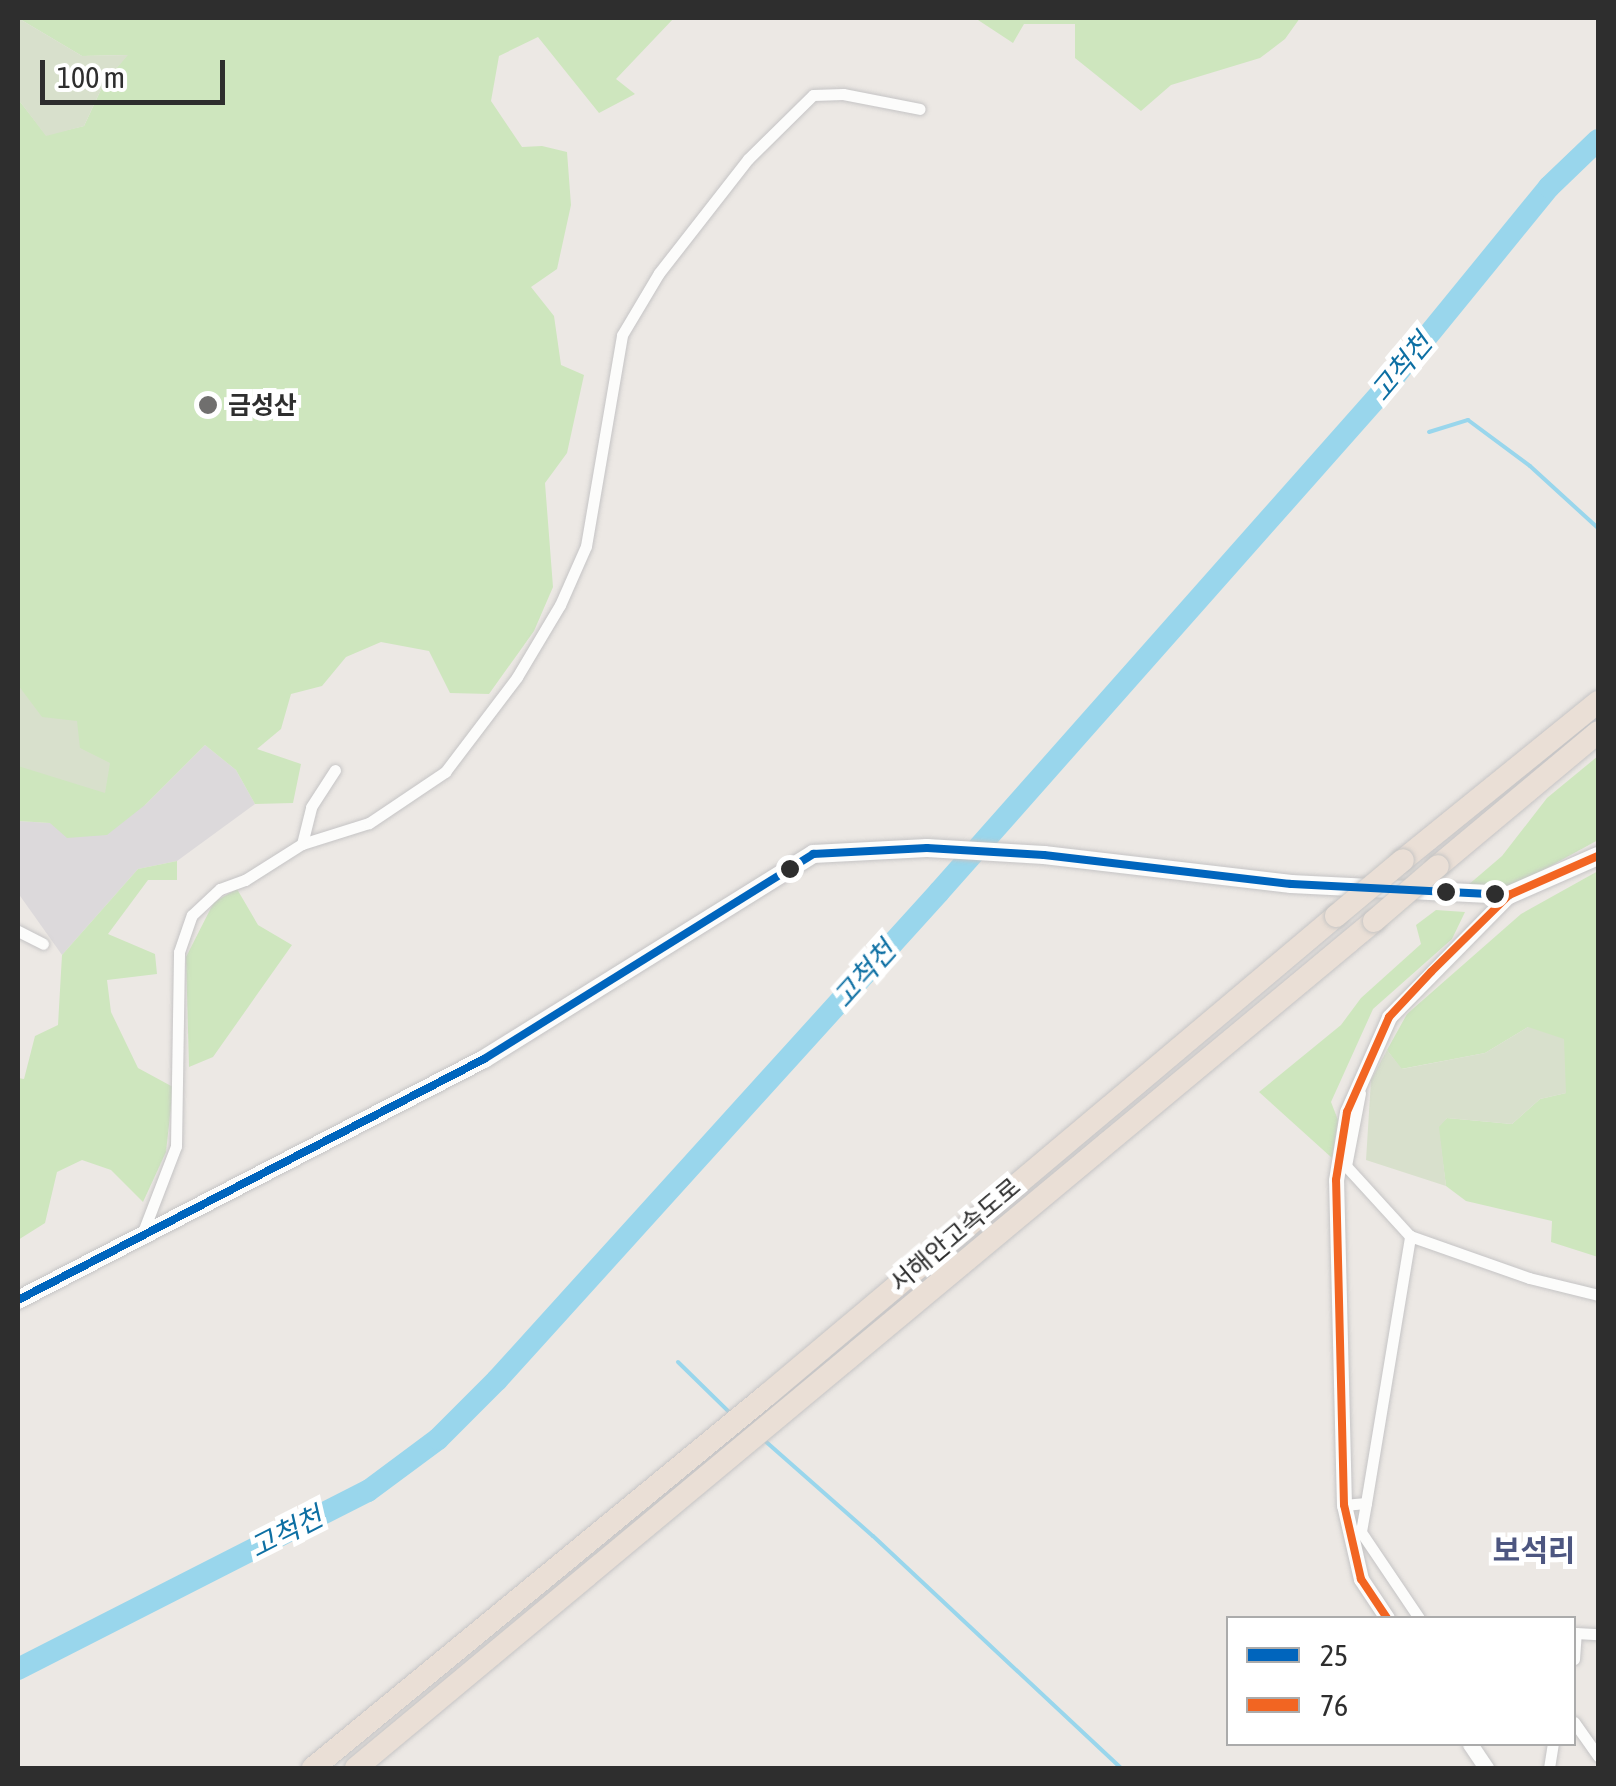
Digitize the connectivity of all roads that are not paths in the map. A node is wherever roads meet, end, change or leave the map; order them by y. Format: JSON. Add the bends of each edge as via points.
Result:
{"nodes":[{"id":1,"x":920,"y":109,"type":"dead end"},
{"id":2,"x":1598,"y":702,"type":"edge"},
{"id":3,"x":1598,"y":732,"type":"edge"},
{"id":4,"x":335,"y":770,"type":"dead end"},
{"id":5,"x":302,"y":844,"type":"junction"},
{"id":6,"x":1598,"y":856,"type":"edge"},
{"id":7,"x":1509,"y":895,"type":"junction"},
{"id":8,"x":18,"y":932,"type":"edge"},
{"id":9,"x":43,"y":944,"type":"dead end"},
{"id":10,"x":1366,"y":1060,"type":"junction"},
{"id":11,"x":144,"y":1232,"type":"junction"},
{"id":12,"x":1410,"y":1236,"type":"junction"},
{"id":13,"x":1598,"y":1295,"type":"edge"},
{"id":14,"x":18,"y":1300,"type":"edge"},
{"id":15,"x":775,"y":1402,"type":"junction"},
{"id":16,"x":722,"y":1446,"type":"junction"},
{"id":17,"x":1366,"y":1503,"type":"junction"},
{"id":18,"x":1344,"y":1505,"type":"junction"},
{"id":19,"x":1355,"y":1535,"type":"junction"},
{"id":20,"x":1386,"y":1616,"type":"edge"},
{"id":21,"x":1417,"y":1616,"type":"edge"},
{"id":22,"x":1576,"y":1725,"type":"edge"},
{"id":23,"x":1471,"y":1746,"type":"edge"},
{"id":24,"x":1598,"y":1756,"type":"edge"},
{"id":25,"x":313,"y":1768,"type":"edge"},
{"id":26,"x":356,"y":1768,"type":"edge"},
{"id":27,"x":1486,"y":1768,"type":"edge"}],
"edges":[{"from":1,"to":5,"type":"street","via":[[813,95],[748,159],[659,273],[622,335],[586,546],[517,677],[445,772],[369,823]]},
{"from":2,"to":15,"type":"highway","name":"서해안고속도로","bridge":true,"via":[[1336,916]]},
{"from":3,"to":15,"type":"highway","name":"서해안고속도로","bridge":true,"via":[[1374,921]]},
{"from":4,"to":5,"type":"street","via":[[311,807]]},
{"from":5,"to":11,"type":"street","via":[[220,889],[192,915],[179,952],[176,1146]]},
{"from":6,"to":7,"type":"main road"},
{"from":7,"to":10,"type":"street","via":[[1388,1017]]},
{"from":7,"to":11,"type":"main road","via":[[1290,884],[1028,854],[926,848],[814,854],[484,1059]]},
{"from":8,"to":9,"type":"street"},
{"from":10,"to":12,"type":"street","via":[[1346,1166]]},
{"from":10,"to":18,"type":"street","via":[[1346,1112],[1336,1180]]},
{"from":11,"to":14,"type":"main road"},
{"from":12,"to":13,"type":"street"},
{"from":12,"to":17,"type":"street"},
{"from":15,"to":16,"type":"highway","name":"서해안고속도로"},
{"from":16,"to":25,"type":"highway","name":"서해안고속도로"},
{"from":16,"to":26,"type":"highway","name":"서해안고속도로"},
{"from":17,"to":18,"type":"street"},
{"from":17,"to":19,"type":"street"},
{"from":18,"to":19,"type":"street"},
{"from":19,"to":20,"type":"street","via":[[1361,1579]]},
{"from":19,"to":21,"type":"street"},
{"from":22,"to":24,"type":"street"},
{"from":23,"to":27,"type":"street"}]}
